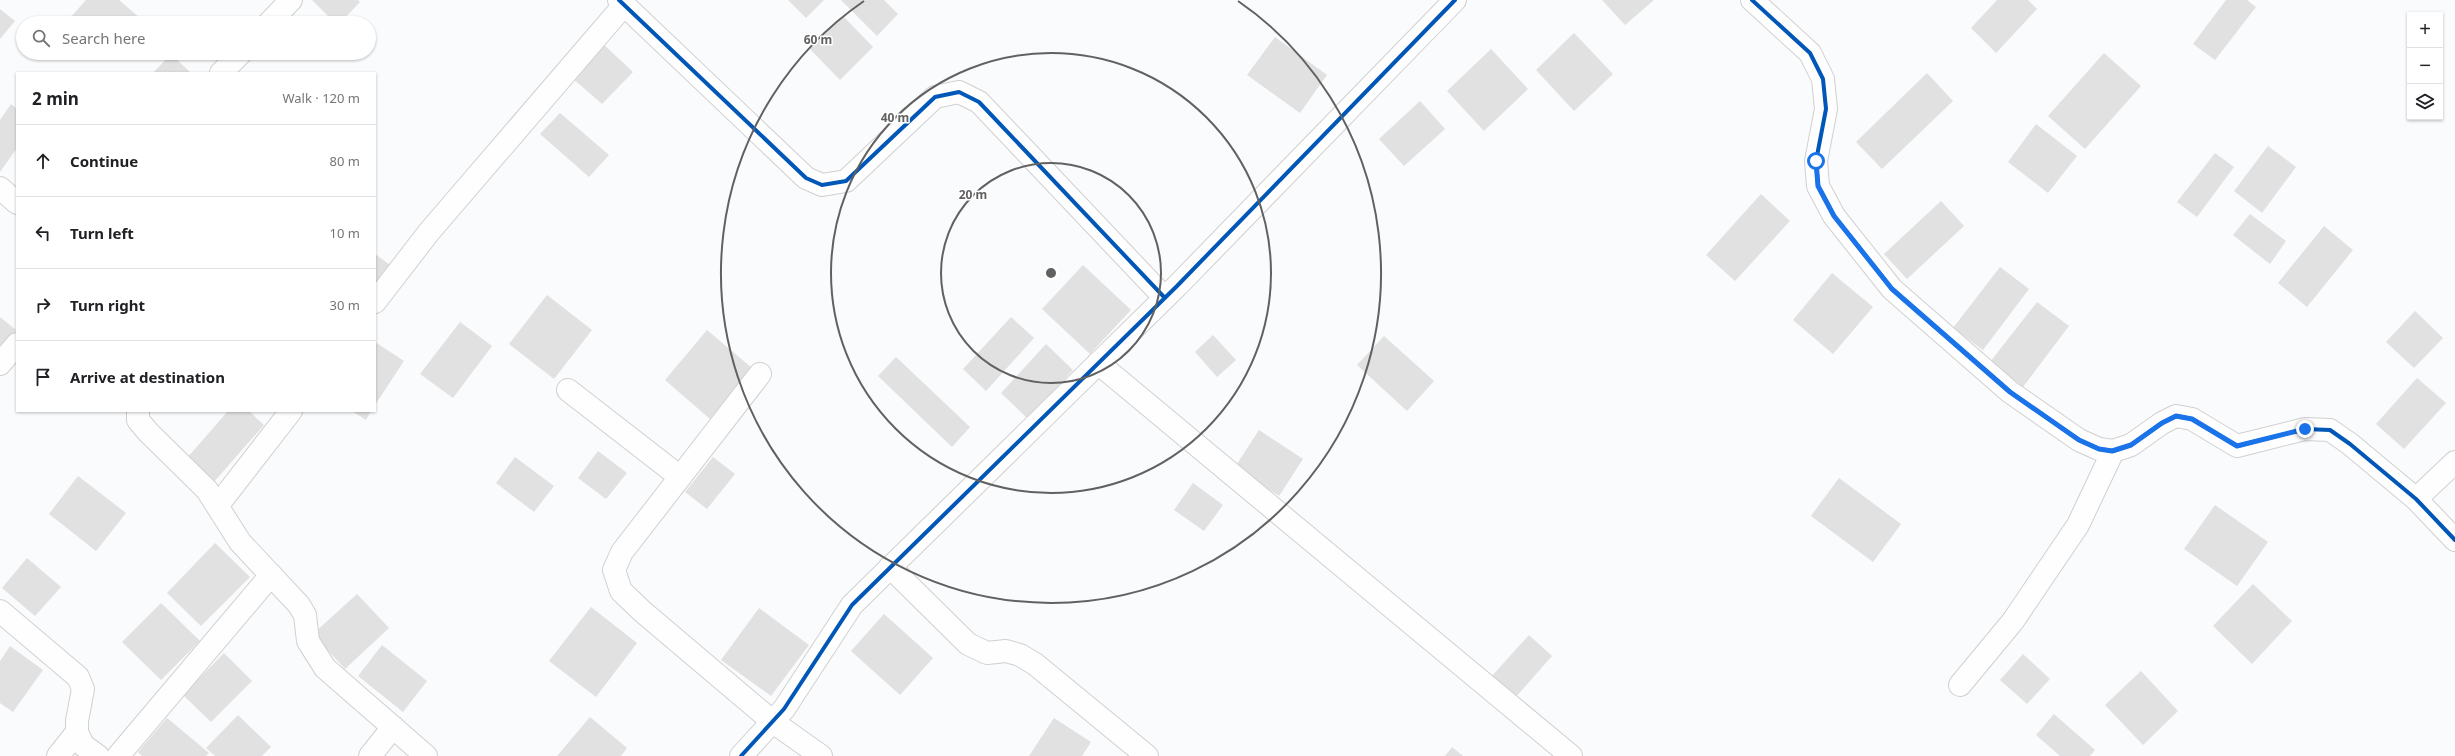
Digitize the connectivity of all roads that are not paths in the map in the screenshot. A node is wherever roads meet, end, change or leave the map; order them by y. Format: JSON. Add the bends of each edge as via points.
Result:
{"nodes":[{"id":1,"x":291,"y":0,"type":"edge"},
{"id":2,"x":1455,"y":0,"type":"edge"},
{"id":3,"x":1752,"y":0,"type":"edge"},
{"id":4,"x":622,"y":3,"type":"edge"},
{"id":5,"x":276,"y":16,"type":"edge"},
{"id":6,"x":234,"y":60,"type":"edge"},
{"id":7,"x":223,"y":72,"type":"edge"},
{"id":8,"x":0,"y":188,"type":"edge"},
{"id":9,"x":16,"y":202,"type":"edge"},
{"id":10,"x":1164,"y":298,"type":"junction"},
{"id":11,"x":376,"y":301,"type":"edge"},
{"id":12,"x":16,"y":345,"type":"edge"},
{"id":13,"x":1098,"y":363,"type":"junction"},
{"id":14,"x":0,"y":364,"type":"edge"},
{"id":15,"x":760,"y":374,"type":"dead end"},
{"id":16,"x":568,"y":390,"type":"dead end"},
{"id":17,"x":138,"y":412,"type":"edge"},
{"id":18,"x":290,"y":412,"type":"edge"},
{"id":19,"x":2112,"y":451,"type":"junction"},
{"id":20,"x":2455,"y":462,"type":"edge"},
{"id":21,"x":680,"y":477,"type":"junction"},
{"id":22,"x":2416,"y":499,"type":"junction"},
{"id":23,"x":218,"y":505,"type":"junction"},
{"id":24,"x":2455,"y":540,"type":"edge"},
{"id":25,"x":890,"y":567,"type":"junction"},
{"id":26,"x":271,"y":574,"type":"junction"},
{"id":27,"x":0,"y":610,"type":"edge"},
{"id":28,"x":1960,"y":685,"type":"dead end"},
{"id":29,"x":773,"y":722,"type":"junction"},
{"id":30,"x":393,"y":727,"type":"junction"},
{"id":31,"x":77,"y":732,"type":"junction"},
{"id":32,"x":58,"y":756,"type":"edge"},
{"id":33,"x":98,"y":756,"type":"edge"},
{"id":34,"x":118,"y":756,"type":"edge"},
{"id":35,"x":370,"y":756,"type":"edge"},
{"id":36,"x":426,"y":756,"type":"edge"},
{"id":37,"x":741,"y":756,"type":"edge"},
{"id":38,"x":821,"y":756,"type":"edge"},
{"id":39,"x":1147,"y":756,"type":"edge"},
{"id":40,"x":1571,"y":756,"type":"edge"}],
"edges":[{"from":1,"to":5,"type":"street"},
{"from":2,"to":10,"type":"street"},
{"from":3,"to":19,"type":"street","via":[[1810,53],[1824,79],[1826,109],[1816,161],[1818,186],[1834,216],[1892,289],[2010,392],[2079,440],[2099,449]]},
{"from":4,"to":10,"type":"street","via":[[806,178],[822,184],[846,181],[935,97],[959,92],[979,102]]},
{"from":4,"to":11,"type":"street","via":[[429,232]]},
{"from":6,"to":7,"type":"street"},
{"from":8,"to":9,"type":"street"},
{"from":10,"to":13,"type":"street"},
{"from":12,"to":14,"type":"street"},
{"from":13,"to":25,"type":"street"},
{"from":13,"to":40,"type":"street"},
{"from":15,"to":21,"type":"street"},
{"from":16,"to":21,"type":"street"},
{"from":17,"to":23,"type":"street","via":[[138,420],[148,432],[207,490]]},
{"from":18,"to":23,"type":"street"},
{"from":19,"to":22,"type":"street","via":[[2131,445],[2176,416],[2192,419],[2237,446],[2305,429],[2330,430]]},
{"from":19,"to":28,"type":"street","via":[[2078,525],[2013,621]]},
{"from":20,"to":22,"type":"street"},
{"from":21,"to":29,"type":"street","via":[[622,552],[614,570],[621,591]]},
{"from":22,"to":24,"type":"street"},
{"from":23,"to":26,"type":"street","via":[[240,542]]},
{"from":25,"to":29,"type":"street","via":[[852,605]]},
{"from":25,"to":39,"type":"street","via":[[968,644],[987,653],[1006,651],[1020,655],[1035,664]]},
{"from":26,"to":30,"type":"street","via":[[305,615],[308,642],[325,668]]},
{"from":26,"to":34,"type":"street"},
{"from":27,"to":31,"type":"street","via":[[78,677],[83,689]]},
{"from":29,"to":37,"type":"street"},
{"from":29,"to":38,"type":"street"},
{"from":30,"to":35,"type":"street"},
{"from":30,"to":36,"type":"street"},
{"from":31,"to":32,"type":"street"},
{"from":31,"to":33,"type":"street","via":[[83,745]]}]}
